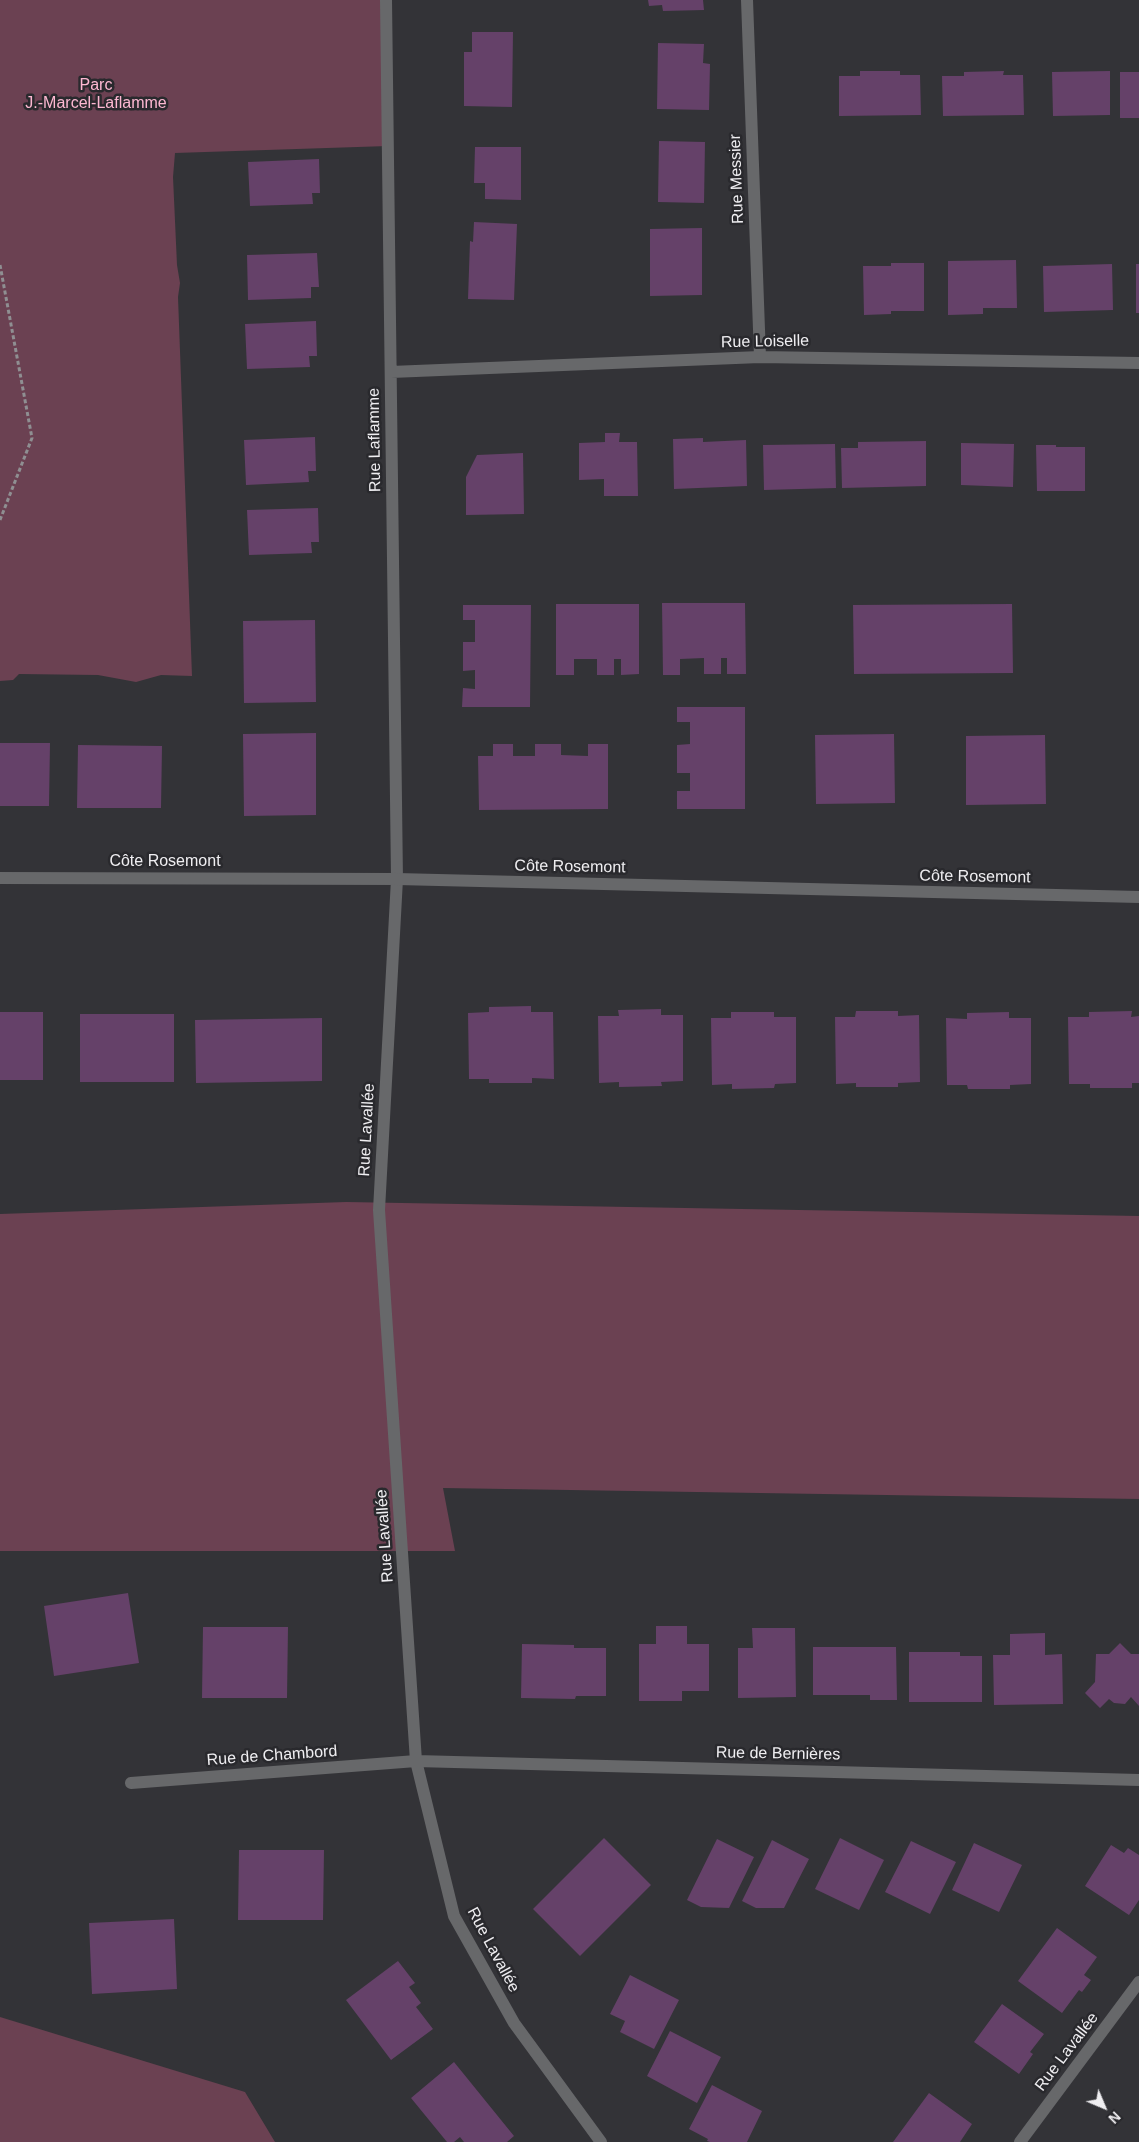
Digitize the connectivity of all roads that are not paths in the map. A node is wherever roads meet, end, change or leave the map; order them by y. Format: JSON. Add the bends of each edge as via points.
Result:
{"nodes":[{"id":1,"x":386,"y":0,"type":"edge"},
{"id":2,"x":747,"y":0,"type":"edge"},
{"id":3,"x":760,"y":357,"type":"junction"},
{"id":4,"x":1139,"y":363,"type":"edge"},
{"id":5,"x":391,"y":372,"type":"junction"},
{"id":6,"x":0,"y":878,"type":"edge"},
{"id":7,"x":397,"y":879,"type":"junction"},
{"id":8,"x":1139,"y":897,"type":"edge"},
{"id":9,"x":416,"y":1761,"type":"junction"},
{"id":10,"x":1139,"y":1780,"type":"edge"},
{"id":11,"x":131,"y":1783,"type":"dead end"},
{"id":12,"x":1139,"y":1982,"type":"edge"},
{"id":13,"x":601,"y":2142,"type":"edge"},
{"id":14,"x":1020,"y":2142,"type":"edge"}],
"edges":[{"from":1,"to":5,"type":"street","name":"Rue Laflamme"},
{"from":2,"to":3,"type":"street","name":"Rue Messier"},
{"from":3,"to":4,"type":"street","name":"Rue Loiselle"},
{"from":3,"to":5,"type":"street","name":"Rue Loiselle"},
{"from":5,"to":7,"type":"street","name":"Rue Laflamme"},
{"from":6,"to":7,"type":"street","name":"Côte Rosemont"},
{"from":7,"to":8,"type":"street","name":"Côte Rosemont"},
{"from":7,"to":9,"type":"street","name":"Rue Lavallée","via":[[379,1210]]},
{"from":9,"to":10,"type":"street","name":"Rue de Bernières"},
{"from":9,"to":11,"type":"street","name":"Rue de Chambord"},
{"from":9,"to":13,"type":"street","name":"Rue Lavallée","via":[[454,1916],[514,2024]]},
{"from":12,"to":14,"type":"street","name":"Rue Lavallée"}]}
